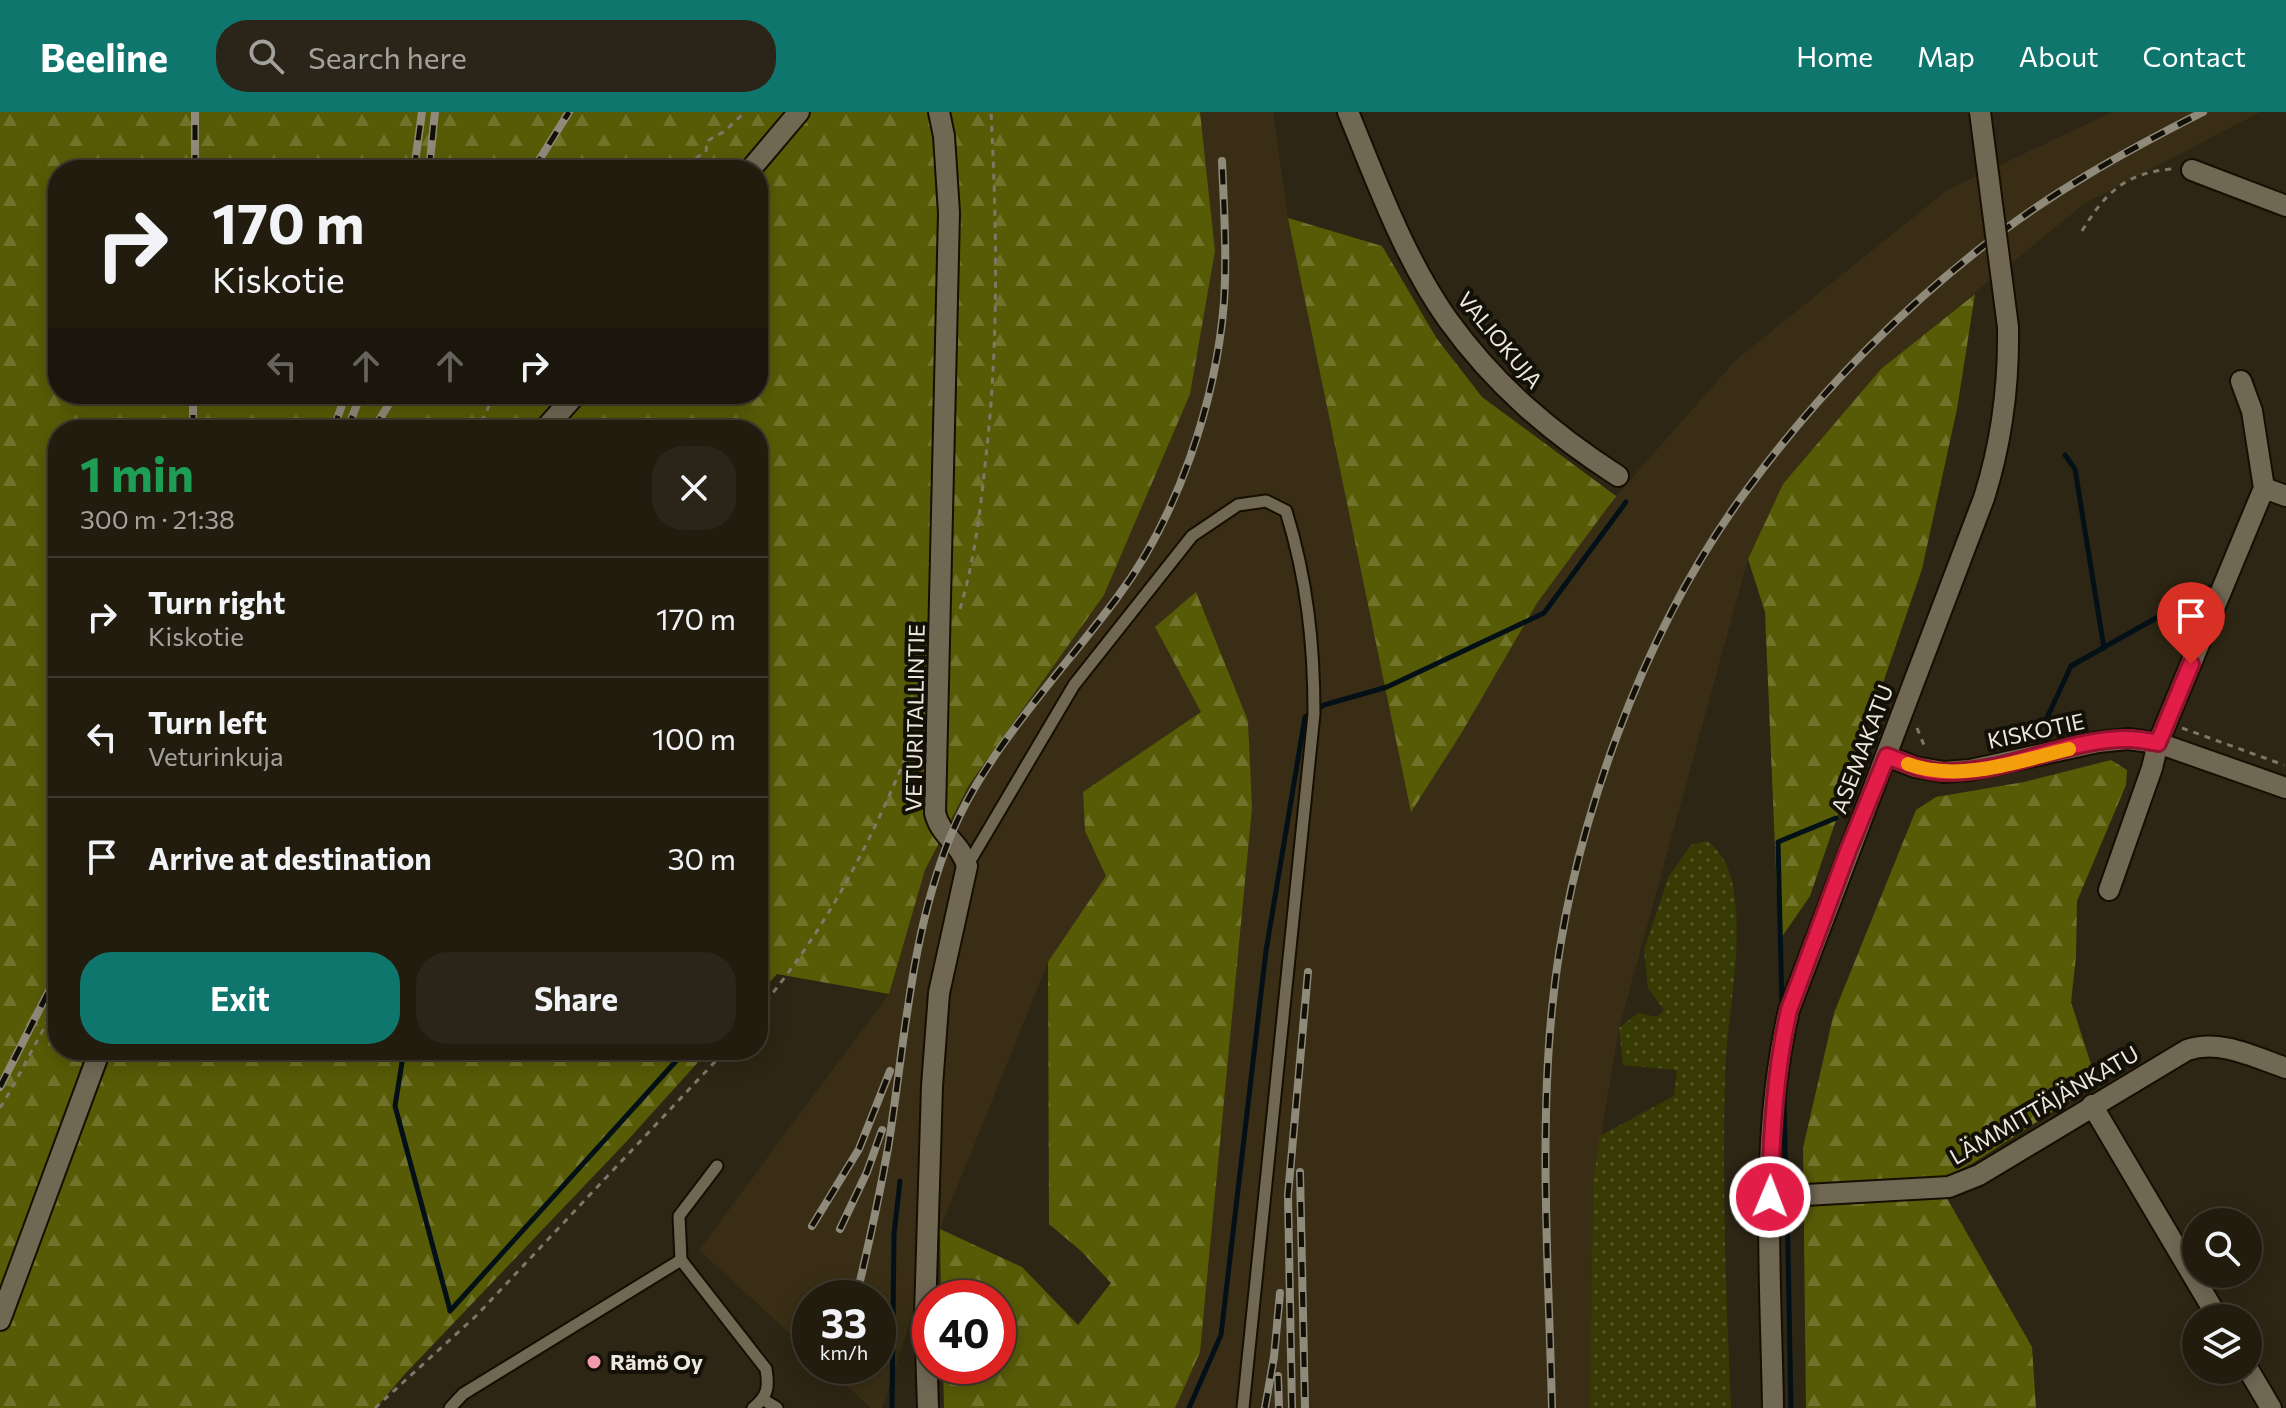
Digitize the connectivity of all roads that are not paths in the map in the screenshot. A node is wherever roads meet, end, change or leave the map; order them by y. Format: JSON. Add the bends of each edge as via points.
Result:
{"nodes":[{"id":1,"x":799,"y":112,"type":"edge"},
{"id":2,"x":939,"y":112,"type":"edge"},
{"id":3,"x":1348,"y":112,"type":"edge"},
{"id":4,"x":1980,"y":112,"type":"edge"},
{"id":5,"x":758,"y":160,"type":"edge"},
{"id":6,"x":2192,"y":170,"type":"road end"},
{"id":7,"x":2286,"y":206,"type":"edge"},
{"id":8,"x":2241,"y":381,"type":"dead end"},
{"id":9,"x":567,"y":404,"type":"edge"},
{"id":10,"x":553,"y":420,"type":"edge"},
{"id":11,"x":1618,"y":476,"type":"dead end"},
{"id":12,"x":2264,"y":488,"type":"junction"},
{"id":13,"x":2286,"y":496,"type":"edge"},
{"id":14,"x":2158,"y":743,"type":"junction"},
{"id":15,"x":1887,"y":756,"type":"junction"},
{"id":16,"x":2286,"y":788,"type":"edge"},
{"id":17,"x":967,"y":866,"type":"junction"},
{"id":18,"x":2109,"y":890,"type":"dead end"},
{"id":19,"x":96,"y":1060,"type":"edge"},
{"id":20,"x":2286,"y":1068,"type":"edge"},
{"id":21,"x":2092,"y":1105,"type":"junction"},
{"id":22,"x":717,"y":1166,"type":"dead end"},
{"id":23,"x":1770,"y":1197,"type":"junction"},
{"id":24,"x":681,"y":1260,"type":"junction"},
{"id":25,"x":2210,"y":1304,"type":"edge"},
{"id":26,"x":0,"y":1320,"type":"edge"},
{"id":27,"x":2257,"y":1384,"type":"edge"},
{"id":28,"x":764,"y":1400,"type":"junction"},
{"id":29,"x":2286,"y":1405,"type":"edge"},
{"id":30,"x":450,"y":1408,"type":"edge"},
{"id":31,"x":753,"y":1408,"type":"edge"},
{"id":32,"x":777,"y":1408,"type":"edge"},
{"id":33,"x":928,"y":1408,"type":"edge"},
{"id":34,"x":1243,"y":1408,"type":"edge"},
{"id":35,"x":1773,"y":1408,"type":"edge"},
{"id":36,"x":2271,"y":1408,"type":"edge"},
{"id":37,"x":2279,"y":1408,"type":"edge"}],
"edges":[{"from":1,"to":5,"type":"street"},
{"from":2,"to":17,"type":"street","name":"VETURITALLINTIE","via":[[949,213],[935,813]]},
{"from":3,"to":11,"type":"street","name":"VALIOKUJA","via":[[1413,261],[1447,319],[1530,413]]},
{"from":4,"to":15,"type":"street","name":"ASEMAKATU","bridge":true,"via":[[2008,327],[2006,402],[1994,467]]},
{"from":6,"to":7,"type":"street"},
{"from":8,"to":12,"type":"street","via":[[2252,411]]},
{"from":9,"to":10,"type":"street"},
{"from":12,"to":13,"type":"street"},
{"from":12,"to":14,"type":"street"},
{"from":14,"to":15,"type":"street","name":"KISKOTIE","via":[[2098,742],[1944,772]]},
{"from":14,"to":16,"type":"street","name":"KISKOTIE"},
{"from":14,"to":18,"type":"street"},
{"from":15,"to":23,"type":"street","name":"ASEMAKATU","via":[[1789,1010],[1770,1142]]},
{"from":17,"to":33,"type":"street","via":[[939,993],[932,1086],[925,1315]]},
{"from":17,"to":34,"type":"lane","via":[[1074,685],[1192,536],[1238,505],[1266,501],[1286,511],[1301,562],[1314,660],[1314,714]]},
{"from":19,"to":26,"type":"street"},
{"from":20,"to":21,"type":"street","name":"LÄMMITTÄJÄNKATU","via":[[2221,1046],[2202,1045]]},
{"from":21,"to":23,"type":"street","name":"LÄMMITTÄJÄNKATU","via":[[1979,1175],[1949,1187]]},
{"from":21,"to":25,"type":"street"},
{"from":22,"to":24,"type":"lane","via":[[679,1216]]},
{"from":23,"to":35,"type":"street","name":"ASEMAKATU"},
{"from":24,"to":28,"type":"lane","via":[[766,1369],[769,1385]]},
{"from":24,"to":30,"type":"lane","via":[[463,1394]]},
{"from":27,"to":36,"type":"street"},
{"from":28,"to":31,"type":"lane"},
{"from":28,"to":32,"type":"lane"},
{"from":29,"to":37,"type":"street"}]}
